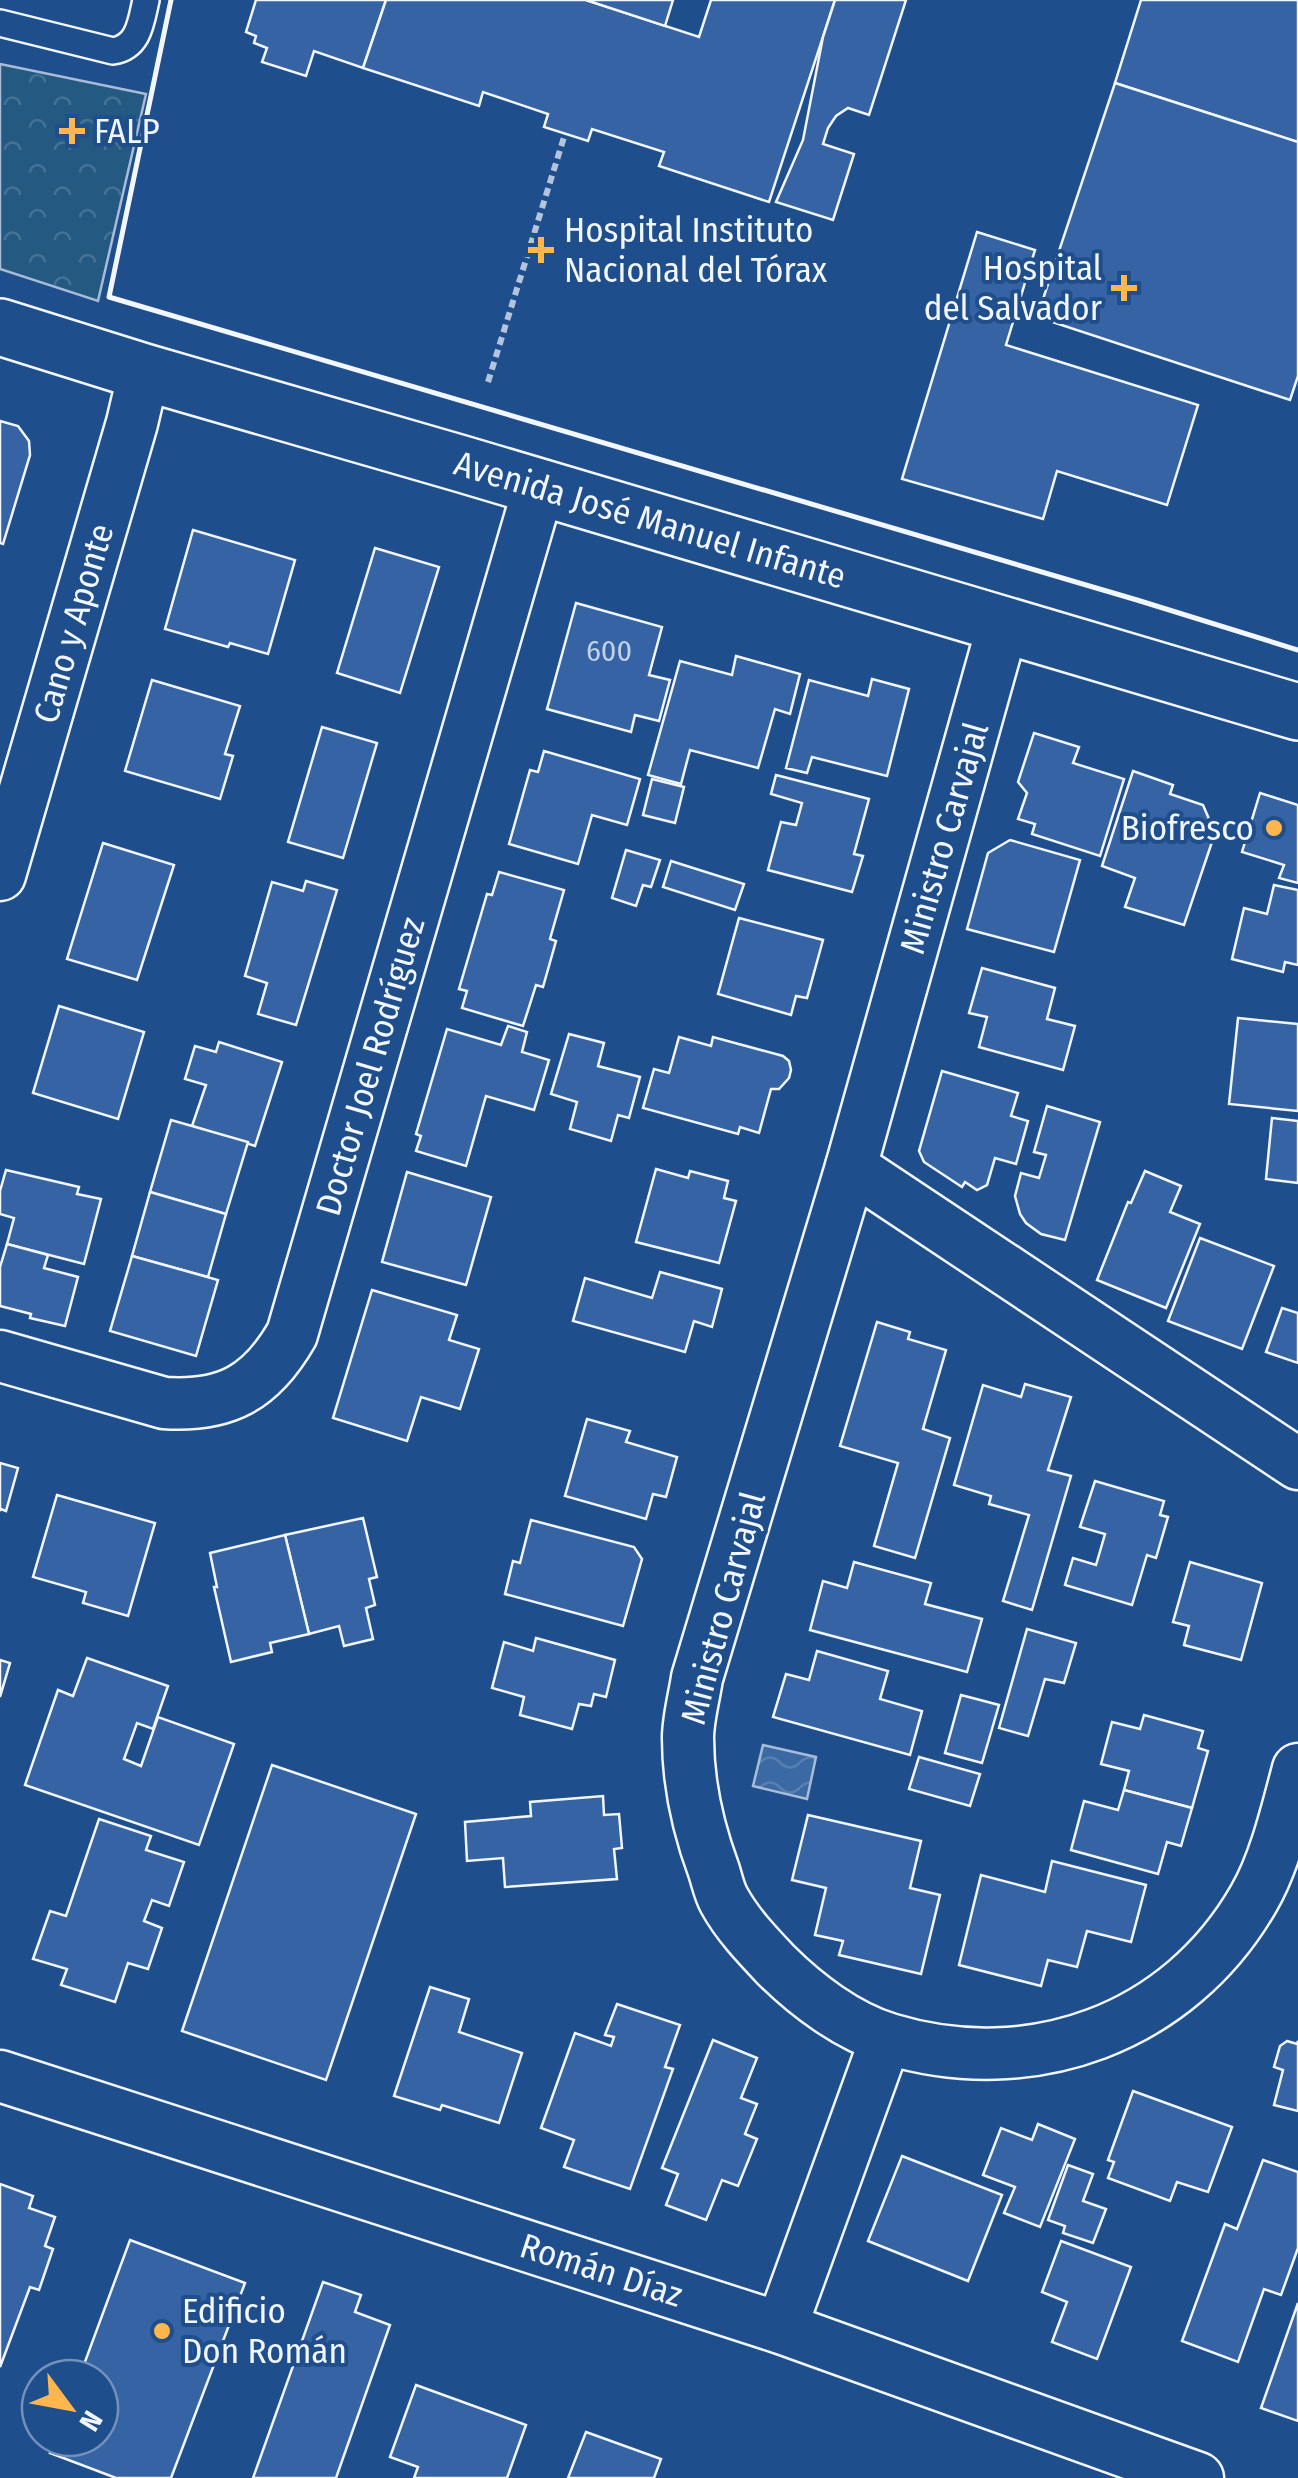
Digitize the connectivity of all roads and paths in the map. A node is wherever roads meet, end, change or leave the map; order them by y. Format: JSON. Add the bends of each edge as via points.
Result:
{"nodes":[{"id":1,"x":146,"y":0,"type":"edge"},
{"id":2,"x":0,"y":23,"type":"edge"},
{"id":3,"x":565,"y":134,"type":"dead end"},
{"id":4,"x":0,"y":326,"type":"edge"},
{"id":5,"x":144,"y":372,"type":"junction"},
{"id":6,"x":488,"y":382,"type":"dead end"},
{"id":7,"x":540,"y":486,"type":"junction"},
{"id":8,"x":1004,"y":625,"type":"junction"},
{"id":9,"x":1298,"y":712,"type":"edge"},
{"id":10,"x":0,"y":875,"type":"edge"},
{"id":11,"x":851,"y":1167,"type":"junction"},
{"id":12,"x":0,"y":1356,"type":"edge"},
{"id":13,"x":1298,"y":1464,"type":"edge"},
{"id":14,"x":1298,"y":1770,"type":"edge"},
{"id":15,"x":886,"y":2038,"type":"junction"},
{"id":16,"x":0,"y":2076,"type":"edge"},
{"id":17,"x":781,"y":2328,"type":"junction"},
{"id":18,"x":1198,"y":2478,"type":"edge"}],
"edges":[{"from":1,"to":2,"type":"lane","via":[[134,40],[113,51]]},
{"from":3,"to":6,"type":"path"},
{"from":4,"to":5,"type":"street","name":"Avenida José Manuel Infante"},
{"from":5,"to":7,"type":"street","name":"Avenida José Manuel Infante"},
{"from":5,"to":10,"type":"street","name":"Cano y Aponte"},
{"from":7,"to":8,"type":"street","name":"Avenida José Manuel Infante"},
{"from":7,"to":12,"type":"street","name":"Doctor Joel Rodríguez","via":[[292,1334],[280,1355],[244,1390],[192,1405]]},
{"from":8,"to":9,"type":"street","name":"Avenida José Manuel Infante"},
{"from":8,"to":11,"type":"street","name":"Ministro Carvajal"},
{"from":11,"to":13,"type":"street"},
{"from":11,"to":15,"type":"street","name":"Ministro Carvajal","via":[[698,1678],[689,1767],[702,1838],[724,1900],[755,1943],[837,2014]]},
{"from":14,"to":15,"type":"street","name":"Ministro Carvajal","via":[[1256,1896],[1208,1960],[1146,2012],[1028,2052],[980,2055]]},
{"from":15,"to":17,"type":"street"},
{"from":16,"to":17,"type":"street","name":"Román Díaz"},
{"from":17,"to":18,"type":"street","name":"Román Díaz"}]}
